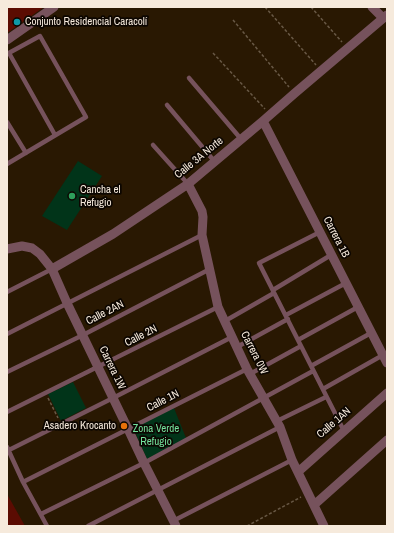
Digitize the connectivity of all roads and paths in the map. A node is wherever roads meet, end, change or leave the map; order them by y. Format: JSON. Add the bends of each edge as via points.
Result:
{"nodes":[{"id":1,"x":54,"y":7,"type":"edge"},
{"id":2,"x":265,"y":7,"type":"edge"},
{"id":3,"x":311,"y":7,"type":"edge"},
{"id":4,"x":372,"y":7,"type":"edge"},
{"id":5,"x":385,"y":17,"type":"edge"},
{"id":6,"x":233,"y":20,"type":"dead end"},
{"id":7,"x":7,"y":40,"type":"edge"},
{"id":8,"x":348,"y":48,"type":"junction"},
{"id":9,"x":213,"y":53,"type":"dead end"},
{"id":10,"x":8,"y":54,"type":"edge"},
{"id":11,"x":321,"y":71,"type":"junction"},
{"id":12,"x":189,"y":78,"type":"dead end"},
{"id":13,"x":294,"y":93,"type":"junction"},
{"id":14,"x":167,"y":105,"type":"dead end"},
{"id":15,"x":267,"y":118,"type":"junction"},
{"id":16,"x":7,"y":122,"type":"edge"},
{"id":17,"x":55,"y":135,"type":"junction"},
{"id":18,"x":241,"y":139,"type":"junction"},
{"id":19,"x":153,"y":145,"type":"dead end"},
{"id":20,"x":26,"y":154,"type":"junction"},
{"id":21,"x":216,"y":162,"type":"junction"},
{"id":22,"x":7,"y":164,"type":"edge"},
{"id":23,"x":188,"y":184,"type":"junction"},
{"id":24,"x":320,"y":232,"type":"junction"},
{"id":25,"x":202,"y":235,"type":"junction"},
{"id":26,"x":7,"y":249,"type":"edge"},
{"id":27,"x":332,"y":255,"type":"junction"},
{"id":28,"x":52,"y":269,"type":"junction"},
{"id":29,"x":210,"y":270,"type":"junction"},
{"id":30,"x":346,"y":283,"type":"junction"},
{"id":31,"x":7,"y":292,"type":"edge"},
{"id":32,"x":274,"y":292,"type":"junction"},
{"id":33,"x":67,"y":303,"type":"junction"},
{"id":34,"x":218,"y":307,"type":"junction"},
{"id":35,"x":358,"y":307,"type":"junction"},
{"id":36,"x":287,"y":317,"type":"junction"},
{"id":37,"x":225,"y":321,"type":"junction"},
{"id":38,"x":371,"y":333,"type":"junction"},
{"id":39,"x":7,"y":334,"type":"edge"},
{"id":40,"x":83,"y":334,"type":"junction"},
{"id":41,"x":232,"y":336,"type":"junction"},
{"id":42,"x":298,"y":340,"type":"junction"},
{"id":43,"x":301,"y":346,"type":"junction"},
{"id":44,"x":237,"y":347,"type":"junction"},
{"id":45,"x":383,"y":355,"type":"junction"},
{"id":46,"x":387,"y":363,"type":"edge"},
{"id":47,"x":311,"y":366,"type":"junction"},
{"id":48,"x":98,"y":367,"type":"junction"},
{"id":49,"x":249,"y":371,"type":"junction"},
{"id":50,"x":313,"y":371,"type":"junction"},
{"id":51,"x":7,"y":372,"type":"edge"},
{"id":52,"x":322,"y":389,"type":"junction"},
{"id":53,"x":46,"y":393,"type":"junction"},
{"id":54,"x":387,"y":393,"type":"edge"},
{"id":55,"x":264,"y":397,"type":"junction"},
{"id":56,"x":326,"y":397,"type":"junction"},
{"id":57,"x":113,"y":398,"type":"junction"},
{"id":58,"x":7,"y":412,"type":"edge"},
{"id":59,"x":61,"y":424,"type":"junction"},
{"id":60,"x":279,"y":424,"type":"junction"},
{"id":61,"x":128,"y":429,"type":"junction"},
{"id":62,"x":344,"y":431,"type":"junction"},
{"id":63,"x":387,"y":440,"type":"edge"},
{"id":64,"x":8,"y":449,"type":"edge"},
{"id":65,"x":292,"y":460,"type":"junction"},
{"id":66,"x":144,"y":462,"type":"junction"},
{"id":67,"x":298,"y":472,"type":"junction"},
{"id":68,"x":23,"y":482,"type":"junction"},
{"id":69,"x":158,"y":490,"type":"junction"},
{"id":70,"x":308,"y":493,"type":"junction"},
{"id":71,"x":314,"y":506,"type":"junction"},
{"id":72,"x":41,"y":514,"type":"junction"},
{"id":73,"x":174,"y":524,"type":"edge"},
{"id":74,"x":47,"y":526,"type":"edge"},
{"id":75,"x":88,"y":526,"type":"edge"},
{"id":76,"x":246,"y":526,"type":"edge"},
{"id":77,"x":324,"y":526,"type":"edge"}],
"edges":[{"from":1,"to":7,"type":"street"},
{"from":2,"to":11,"type":"path"},
{"from":3,"to":8,"type":"path"},
{"from":4,"to":5,"type":"street"},
{"from":5,"to":8,"type":"street","name":"Calle 3A Norte"},
{"from":6,"to":13,"type":"path"},
{"from":8,"to":11,"type":"street","name":"Calle 3A Norte"},
{"from":9,"to":15,"type":"path"},
{"from":10,"to":17,"type":"lane"},
{"from":10,"to":17,"type":"lane","via":[[40,36],[86,117]]},
{"from":11,"to":13,"type":"street","name":"Calle 3A Norte"},
{"from":12,"to":18,"type":"lane"},
{"from":13,"to":15,"type":"street","name":"Calle 3A Norte"},
{"from":14,"to":21,"type":"lane"},
{"from":15,"to":18,"type":"street","name":"Calle 3A Norte"},
{"from":15,"to":24,"type":"street","name":"Carrera 1B"},
{"from":16,"to":20,"type":"lane"},
{"from":17,"to":20,"type":"lane"},
{"from":18,"to":21,"type":"street","name":"Calle 3A Norte"},
{"from":19,"to":23,"type":"lane"},
{"from":20,"to":22,"type":"lane"},
{"from":21,"to":23,"type":"street","name":"Calle 3A Norte"},
{"from":23,"to":25,"type":"street","name":"Carrera 0W","via":[[202,211]]},
{"from":23,"to":28,"type":"street","name":"Calle 3A Norte","via":[[113,234]]},
{"from":24,"to":27,"type":"street","name":"Carrera 1B"},
{"from":24,"to":32,"type":"lane","via":[[259,263]]},
{"from":25,"to":29,"type":"street","name":"Carrera 0W"},
{"from":25,"to":33,"type":"lane"},
{"from":26,"to":28,"type":"street","name":"Carrera 1W","via":[[22,246],[32,248]]},
{"from":27,"to":30,"type":"street","name":"Carrera 1B"},
{"from":27,"to":32,"type":"lane"},
{"from":28,"to":31,"type":"lane","name":"Calle 3A Norte"},
{"from":28,"to":33,"type":"street","name":"Carrera 1W"},
{"from":29,"to":34,"type":"street","name":"Carrera 0W"},
{"from":29,"to":40,"type":"lane","name":"Calle 2AN"},
{"from":30,"to":35,"type":"street","name":"Carrera 1B"},
{"from":30,"to":36,"type":"lane"},
{"from":32,"to":36,"type":"lane"},
{"from":32,"to":37,"type":"lane"},
{"from":33,"to":39,"type":"lane"},
{"from":33,"to":40,"type":"street","name":"Carrera 1W"},
{"from":34,"to":37,"type":"street","name":"Carrera 0W"},
{"from":34,"to":48,"type":"lane","name":"Calle 2N"},
{"from":35,"to":38,"type":"street","name":"Carrera 1B"},
{"from":35,"to":42,"type":"lane"},
{"from":36,"to":42,"type":"lane"},
{"from":36,"to":44,"type":"lane"},
{"from":37,"to":41,"type":"street","name":"Carrera 0W"},
{"from":38,"to":45,"type":"street","name":"Carrera 1B"},
{"from":38,"to":47,"type":"lane"},
{"from":40,"to":48,"type":"street","name":"Carrera 1W"},
{"from":40,"to":51,"type":"lane","name":"Calle 2AN"},
{"from":41,"to":44,"type":"street","name":"Carrera 0W"},
{"from":41,"to":57,"type":"lane"},
{"from":42,"to":43,"type":"lane"},
{"from":43,"to":47,"type":"lane"},
{"from":43,"to":49,"type":"lane","name":"Calle 1N"},
{"from":44,"to":49,"type":"street","name":"Carrera 0W"},
{"from":45,"to":46,"type":"street","name":"Carrera 1B"},
{"from":45,"to":52,"type":"lane"},
{"from":47,"to":50,"type":"lane"},
{"from":48,"to":53,"type":"lane","name":"Calle 2N"},
{"from":48,"to":57,"type":"street","name":"Carrera 1W"},
{"from":49,"to":55,"type":"street","name":"Carrera 0W"},
{"from":49,"to":61,"type":"lane","name":"Calle 1N"},
{"from":50,"to":52,"type":"lane"},
{"from":50,"to":55,"type":"lane"},
{"from":52,"to":56,"type":"lane"},
{"from":53,"to":58,"type":"lane","name":"Calle 2N"},
{"from":53,"to":59,"type":"path"},
{"from":54,"to":62,"type":"street","name":"Calle 1AN"},
{"from":55,"to":60,"type":"street","name":"Carrera 0W"},
{"from":55,"to":66,"type":"lane"},
{"from":56,"to":60,"type":"lane"},
{"from":56,"to":62,"type":"lane"},
{"from":57,"to":59,"type":"lane"},
{"from":57,"to":61,"type":"street","name":"Carrera 1W"},
{"from":59,"to":64,"type":"lane"},
{"from":60,"to":65,"type":"street","name":"Carrera 0W"},
{"from":60,"to":69,"type":"lane"},
{"from":61,"to":66,"type":"street","name":"Carrera 1W"},
{"from":61,"to":68,"type":"lane","name":"Calle 1N"},
{"from":62,"to":67,"type":"street","name":"Calle 1AN"},
{"from":63,"to":71,"type":"street"},
{"from":64,"to":68,"type":"lane"},
{"from":65,"to":67,"type":"street","name":"Carrera 0W"},
{"from":65,"to":73,"type":"lane"},
{"from":66,"to":69,"type":"street","name":"Carrera 1W"},
{"from":66,"to":72,"type":"lane"},
{"from":67,"to":70,"type":"street","name":"Carrera 0W"},
{"from":68,"to":72,"type":"lane"},
{"from":69,"to":73,"type":"street","name":"Carrera 1W"},
{"from":69,"to":75,"type":"lane"},
{"from":70,"to":71,"type":"street","name":"Carrera 0W"},
{"from":70,"to":76,"type":"path"},
{"from":71,"to":77,"type":"street","name":"Carrera 0W"},
{"from":72,"to":74,"type":"lane"}]}
